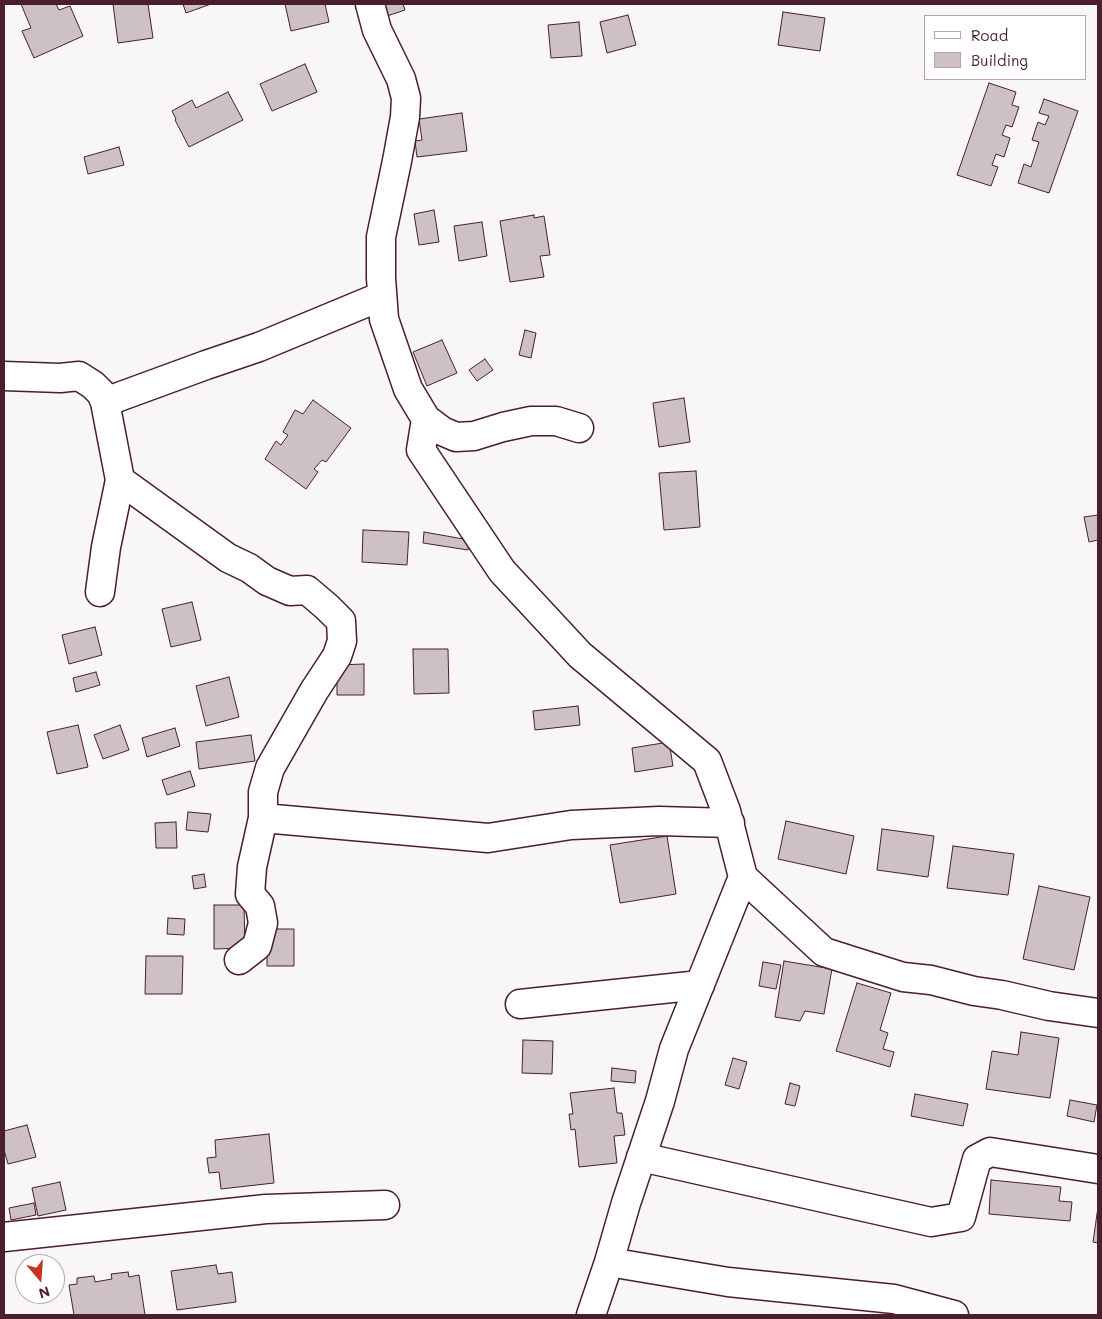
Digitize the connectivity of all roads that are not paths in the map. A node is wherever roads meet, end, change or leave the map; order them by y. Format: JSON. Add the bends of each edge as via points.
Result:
{"nodes":[{"id":1,"x":370,"y":4,"type":"edge"},
{"id":2,"x":382,"y":296,"type":"junction"},
{"id":3,"x":4,"y":376,"type":"edge"},
{"id":4,"x":105,"y":402,"type":"junction"},
{"id":5,"x":426,"y":419,"type":"junction"},
{"id":6,"x":579,"y":428,"type":"dead end"},
{"id":7,"x":120,"y":480,"type":"junction"},
{"id":8,"x":100,"y":592,"type":"dead end"},
{"id":9,"x":263,"y":818,"type":"junction"},
{"id":10,"x":730,"y":823,"type":"junction"},
{"id":11,"x":743,"y":877,"type":"junction"},
{"id":12,"x":239,"y":960,"type":"dead end"},
{"id":13,"x":700,"y":986,"type":"junction"},
{"id":14,"x":520,"y":1004,"type":"dead end"},
{"id":15,"x":1098,"y":1013,"type":"edge"},
{"id":16,"x":641,"y":1158,"type":"junction"},
{"id":17,"x":1098,"y":1169,"type":"edge"},
{"id":18,"x":384,"y":1205,"type":"dead end"},
{"id":19,"x":4,"y":1236,"type":"edge"},
{"id":20,"x":609,"y":1262,"type":"junction"},
{"id":21,"x":591,"y":1315,"type":"edge"},
{"id":22,"x":954,"y":1315,"type":"edge"}],
"edges":[{"from":1,"to":2,"type":"street","via":[[406,98],[382,237]]},
{"from":2,"to":4,"type":"street","via":[[260,347]]},
{"from":2,"to":5,"type":"street","via":[[384,320],[408,389]]},
{"from":3,"to":4,"type":"street","via":[[79,376],[93,385]]},
{"from":4,"to":7,"type":"street"},
{"from":5,"to":6,"type":"street","via":[[456,437],[474,436],[531,421],[556,421]]},
{"from":5,"to":10,"type":"street","via":[[422,450],[502,571],[580,655],[707,762]]},
{"from":7,"to":8,"type":"street"},
{"from":7,"to":9,"type":"street","via":[[228,558],[267,581],[290,591],[307,590],[341,622],[342,641],[337,656],[270,768],[263,792]]},
{"from":9,"to":10,"type":"street","via":[[488,838],[571,825]]},
{"from":9,"to":12,"type":"street","via":[[252,867],[250,894],[260,906],[263,923],[257,946]]},
{"from":10,"to":11,"type":"street"},
{"from":11,"to":13,"type":"street"},
{"from":11,"to":15,"type":"street","via":[[824,952],[903,977]]},
{"from":13,"to":14,"type":"street"},
{"from":13,"to":16,"type":"street","via":[[674,1049]]},
{"from":16,"to":17,"type":"street","via":[[931,1222],[961,1217],[977,1159],[990,1152]]},
{"from":16,"to":20,"type":"street"},
{"from":18,"to":19,"type":"street","via":[[266,1209]]},
{"from":20,"to":21,"type":"street"},
{"from":20,"to":22,"type":"street","via":[[728,1282],[894,1299]]}]}
